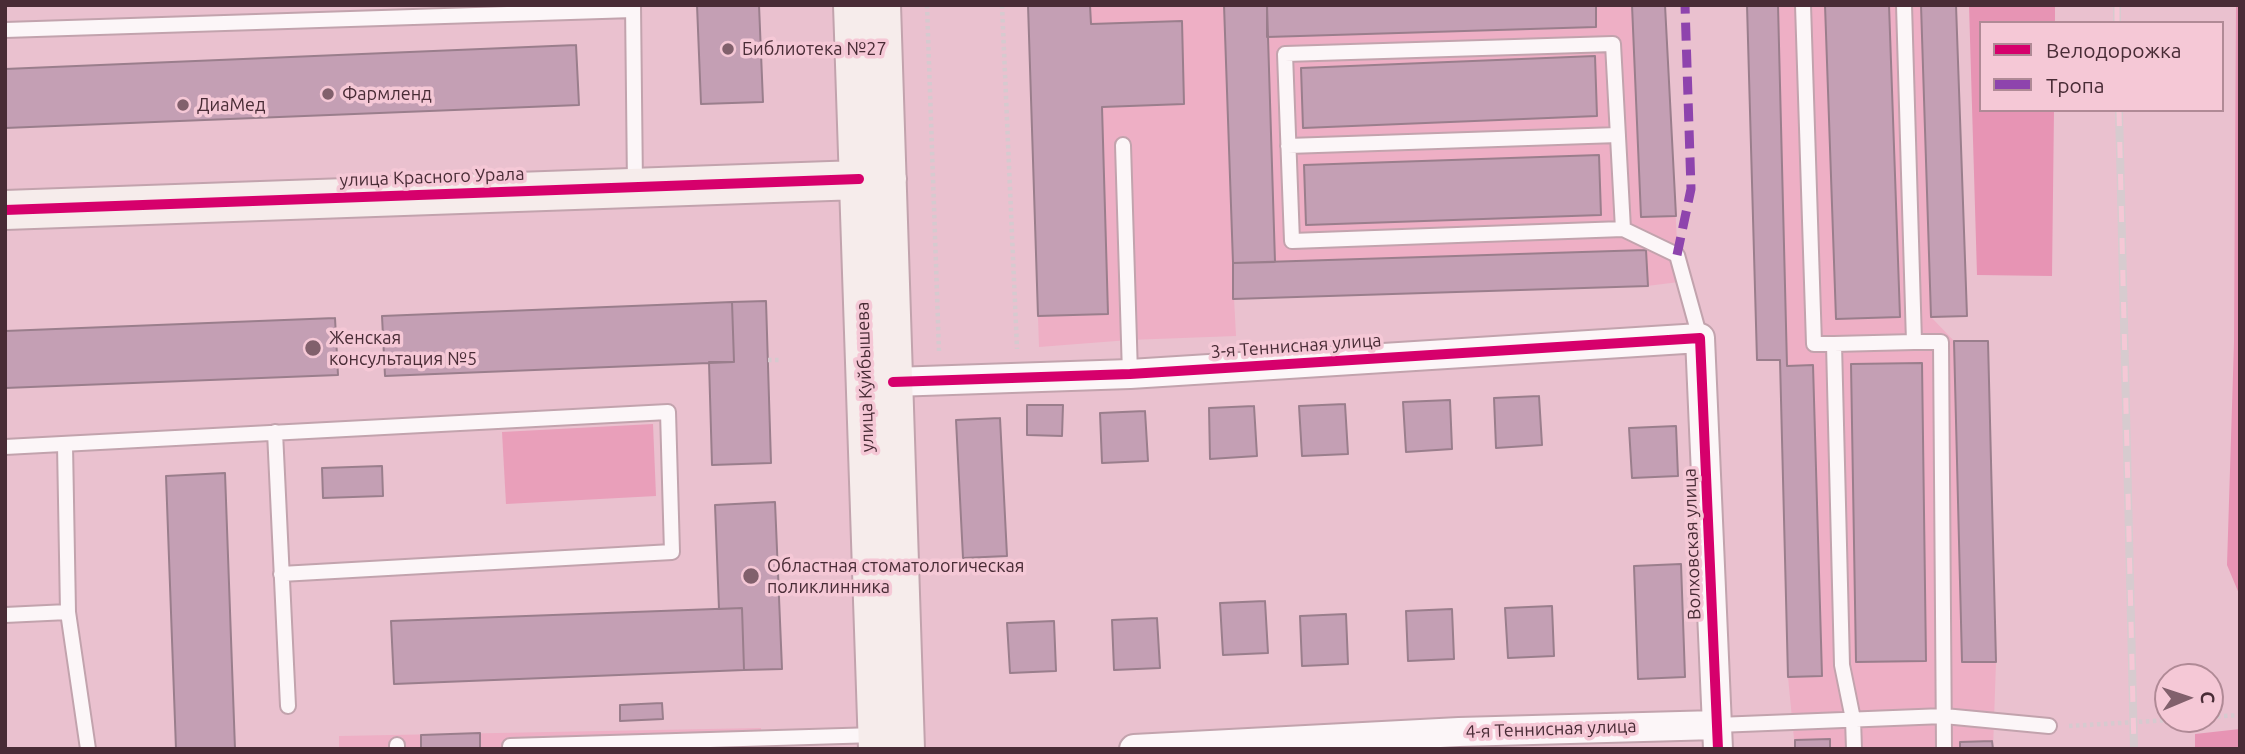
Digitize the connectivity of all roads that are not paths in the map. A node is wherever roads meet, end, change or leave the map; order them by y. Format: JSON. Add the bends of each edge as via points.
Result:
{"nodes":[{"id":1,"x":853,"y":5,"type":"edge"},
{"id":2,"x":881,"y":5,"type":"edge"},
{"id":3,"x":1803,"y":5,"type":"edge"},
{"id":4,"x":1904,"y":5,"type":"edge"},
{"id":5,"x":633,"y":8,"type":"edge"},
{"id":6,"x":5,"y":30,"type":"edge"},
{"id":7,"x":1618,"y":135,"type":"junction"},
{"id":8,"x":1123,"y":145,"type":"dead end"},
{"id":9,"x":1288,"y":146,"type":"junction"},
{"id":10,"x":873,"y":179,"type":"junction"},
{"id":11,"x":635,"y":188,"type":"junction"},
{"id":12,"x":5,"y":210,"type":"edge"},
{"id":13,"x":1623,"y":229,"type":"junction"},
{"id":14,"x":1700,"y":338,"type":"junction"},
{"id":15,"x":1914,"y":342,"type":"junction"},
{"id":16,"x":1834,"y":344,"type":"junction"},
{"id":17,"x":1130,"y":374,"type":"junction"},
{"id":18,"x":893,"y":382,"type":"junction"},
{"id":19,"x":275,"y":432,"type":"junction"},
{"id":20,"x":65,"y":445,"type":"junction"},
{"id":21,"x":5,"y":447,"type":"edge"},
{"id":22,"x":281,"y":574,"type":"junction"},
{"id":23,"x":68,"y":612,"type":"junction"},
{"id":24,"x":5,"y":615,"type":"edge"},
{"id":25,"x":288,"y":706,"type":"dead end"},
{"id":26,"x":1944,"y":716,"type":"junction"},
{"id":27,"x":1853,"y":719,"type":"junction"},
{"id":28,"x":2049,"y":726,"type":"road end"},
{"id":29,"x":1718,"y":737,"type":"edge"},
{"id":30,"x":1459,"y":740,"type":"edge"},
{"id":31,"x":797,"y":743,"type":"edge"},
{"id":32,"x":886,"y":744,"type":"edge"},
{"id":33,"x":510,"y":746,"type":"dead end"},
{"id":34,"x":1204,"y":747,"type":"edge"},
{"id":35,"x":88,"y":749,"type":"edge"},
{"id":36,"x":1134,"y":749,"type":"edge"},
{"id":37,"x":1854,"y":749,"type":"edge"},
{"id":38,"x":1944,"y":749,"type":"edge"}],
"edges":[{"from":1,"to":10,"type":"main road","name":"улица Куйбышева"},
{"from":2,"to":10,"type":"main road","name":"улица Куйбышева"},
{"from":3,"to":16,"type":"lane","via":[[1814,344]]},
{"from":4,"to":15,"type":"lane"},
{"from":5,"to":6,"type":"lane"},
{"from":5,"to":11,"type":"lane"},
{"from":7,"to":9,"type":"lane"},
{"from":7,"to":9,"type":"lane","via":[[1613,44],[1285,54]]},
{"from":7,"to":13,"type":"lane"},
{"from":8,"to":17,"type":"lane"},
{"from":9,"to":13,"type":"lane","via":[[1292,241]]},
{"from":10,"to":11,"type":"main road","name":"улица Красного Урала"},
{"from":10,"to":18,"type":"main road","name":"улица Куйбышева"},
{"from":10,"to":32,"type":"main road","name":"улица Куйбышева"},
{"from":11,"to":12,"type":"main road","name":"улица Красного Урала"},
{"from":13,"to":14,"type":"lane","via":[[1677,255]]},
{"from":14,"to":17,"type":"street","name":"3-я Теннисная улица"},
{"from":14,"to":29,"type":"street","name":"Волховская улица"},
{"from":15,"to":16,"type":"lane"},
{"from":15,"to":26,"type":"lane","via":[[1941,342]]},
{"from":16,"to":27,"type":"lane","via":[[1842,665]]},
{"from":17,"to":18,"type":"street","name":"3-я Теннисная улица"},
{"from":18,"to":32,"type":"main road","name":"улица Куйбышева"},
{"from":19,"to":20,"type":"lane"},
{"from":19,"to":22,"type":"lane"},
{"from":19,"to":22,"type":"lane","via":[[668,412],[672,552]]},
{"from":20,"to":21,"type":"lane"},
{"from":20,"to":23,"type":"lane"},
{"from":22,"to":25,"type":"lane"},
{"from":23,"to":24,"type":"lane"},
{"from":23,"to":35,"type":"lane"},
{"from":26,"to":27,"type":"lane"},
{"from":26,"to":28,"type":"lane"},
{"from":26,"to":38,"type":"lane"},
{"from":27,"to":29,"type":"lane"},
{"from":27,"to":37,"type":"lane"},
{"from":29,"to":30,"type":"street","name":"4-я Теннисная улица"},
{"from":30,"to":34,"type":"street","name":"4-я Теннисная улица"},
{"from":31,"to":32,"type":"lane"},
{"from":31,"to":33,"type":"lane"},
{"from":34,"to":36,"type":"street","name":"4-я Теннисная улица"}]}
